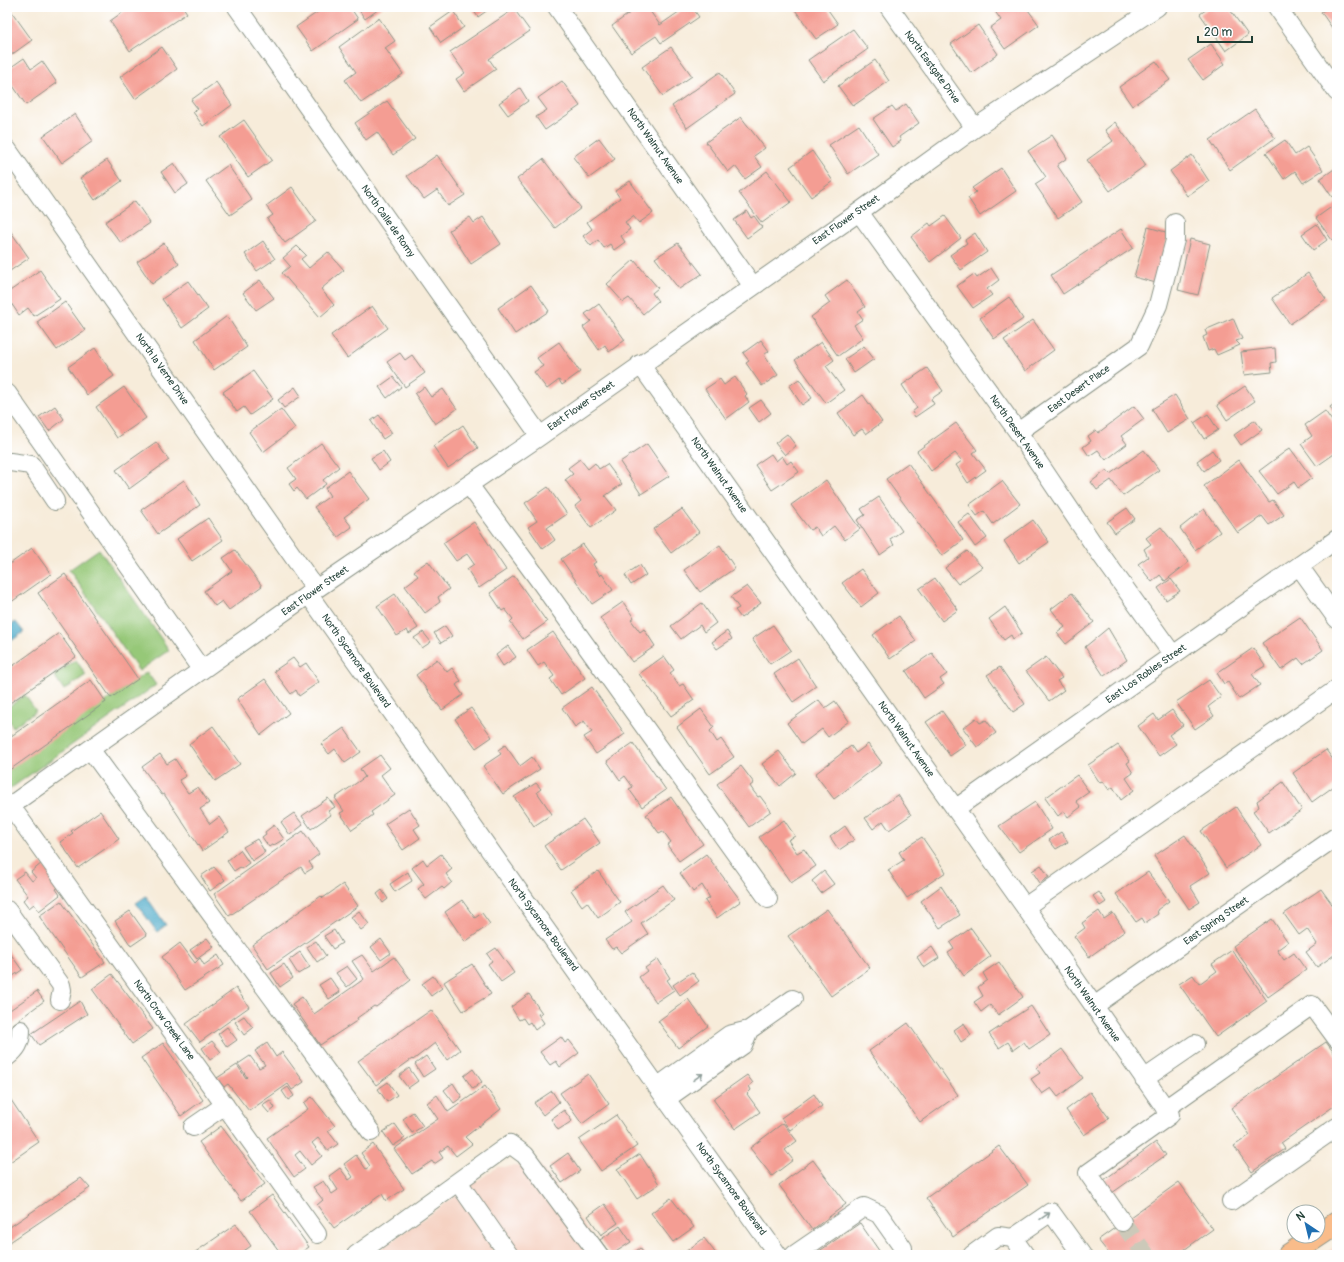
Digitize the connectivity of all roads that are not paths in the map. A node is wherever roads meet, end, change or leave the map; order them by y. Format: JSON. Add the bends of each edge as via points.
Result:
{"nodes":[{"id":1,"x":237,"y":7,"type":"edge"},
{"id":2,"x":556,"y":7,"type":"edge"},
{"id":3,"x":889,"y":7,"type":"edge"},
{"id":4,"x":1156,"y":7,"type":"edge"},
{"id":5,"x":1277,"y":7,"type":"edge"},
{"id":6,"x":1337,"y":92,"type":"edge"},
{"id":7,"x":975,"y":128,"type":"junction"},
{"id":8,"x":7,"y":149,"type":"edge"},
{"id":9,"x":859,"y":212,"type":"junction"},
{"id":10,"x":1175,"y":223,"type":"dead end"},
{"id":11,"x":752,"y":285,"type":"junction"},
{"id":12,"x":640,"y":364,"type":"junction"},
{"id":13,"x":7,"y":393,"type":"edge"},
{"id":14,"x":1018,"y":432,"type":"junction"},
{"id":15,"x":540,"y":436,"type":"junction"},
{"id":16,"x":10,"y":462,"type":"dead end"},
{"id":17,"x":469,"y":485,"type":"junction"},
{"id":18,"x":55,"y":501,"type":"dead end"},
{"id":19,"x":1337,"y":539,"type":"edge"},
{"id":20,"x":1299,"y":566,"type":"junction"},
{"id":21,"x":313,"y":592,"type":"junction"},
{"id":22,"x":1337,"y":620,"type":"edge"},
{"id":23,"x":1173,"y":655,"type":"junction"},
{"id":24,"x":201,"y":669,"type":"junction"},
{"id":25,"x":1337,"y":690,"type":"edge"},
{"id":26,"x":90,"y":749,"type":"junction"},
{"id":27,"x":8,"y":807,"type":"edge"},
{"id":28,"x":955,"y":809,"type":"junction"},
{"id":29,"x":1337,"y":836,"type":"edge"},
{"id":30,"x":768,"y":899,"type":"dead end"},
{"id":31,"x":1025,"y":907,"type":"junction"},
{"id":32,"x":7,"y":910,"type":"edge"},
{"id":33,"x":793,"y":999,"type":"dead end"},
{"id":34,"x":60,"y":1000,"type":"dead end"},
{"id":35,"x":1094,"y":1006,"type":"junction"},
{"id":36,"x":21,"y":1030,"type":"dead end"},
{"id":37,"x":1337,"y":1038,"type":"edge"},
{"id":38,"x":1195,"y":1044,"type":"dead end"},
{"id":39,"x":7,"y":1057,"type":"edge"},
{"id":40,"x":1144,"y":1079,"type":"junction"},
{"id":41,"x":662,"y":1093,"type":"junction"},
{"id":42,"x":225,"y":1105,"type":"junction"},
{"id":43,"x":1167,"y":1112,"type":"junction"},
{"id":44,"x":1337,"y":1127,"type":"edge"},
{"id":45,"x":193,"y":1128,"type":"dead end"},
{"id":46,"x":371,"y":1132,"type":"dead end"},
{"id":47,"x":458,"y":1182,"type":"junction"},
{"id":48,"x":1231,"y":1201,"type":"dead end"},
{"id":49,"x":1122,"y":1222,"type":"tunnel mouth"},
{"id":50,"x":1337,"y":1224,"type":"edge"},
{"id":51,"x":317,"y":1234,"type":"dead end"},
{"id":52,"x":1013,"y":1238,"type":"junction"},
{"id":53,"x":903,"y":1248,"type":"dead end"},
{"id":54,"x":355,"y":1255,"type":"edge"},
{"id":55,"x":509,"y":1255,"type":"edge"},
{"id":56,"x":600,"y":1255,"type":"edge"},
{"id":57,"x":778,"y":1255,"type":"edge"},
{"id":58,"x":794,"y":1255,"type":"edge"},
{"id":59,"x":972,"y":1255,"type":"edge"},
{"id":60,"x":1025,"y":1255,"type":"edge"},
{"id":61,"x":1082,"y":1255,"type":"edge"},
{"id":62,"x":1289,"y":1255,"type":"edge"}],
"edges":[{"from":1,"to":15,"type":"street","name":"North Calle de Romy"},
{"from":2,"to":11,"type":"street","name":"North Walnut Avenue"},
{"from":3,"to":7,"type":"street","name":"North Eastgate Drive"},
{"from":4,"to":7,"type":"street","name":"East Flower Street"},
{"from":5,"to":6,"type":"street"},
{"from":7,"to":9,"type":"street","name":"East Flower Street"},
{"from":8,"to":21,"type":"street","name":"North la Verne Drive"},
{"from":9,"to":11,"type":"street","name":"East Flower Street"},
{"from":9,"to":14,"type":"street","name":"North Desert Avenue"},
{"from":10,"to":14,"type":"street","name":"East Desert Place","via":[[1175,240],[1158,305],[1139,346]]},
{"from":11,"to":12,"type":"street","name":"East Flower Street"},
{"from":12,"to":15,"type":"street","name":"East Flower Street"},
{"from":12,"to":28,"type":"street","name":"North Walnut Avenue"},
{"from":13,"to":24,"type":"street"},
{"from":14,"to":23,"type":"street","name":"North Desert Avenue","via":[[1094,545]]},
{"from":15,"to":17,"type":"street","name":"East Flower Street"},
{"from":16,"to":18,"type":"street","via":[[31,465]]},
{"from":17,"to":21,"type":"street","name":"East Flower Street"},
{"from":17,"to":30,"type":"street"},
{"from":19,"to":20,"type":"street","name":"East Los Robles Street"},
{"from":20,"to":22,"type":"street"},
{"from":20,"to":23,"type":"street","name":"East Los Robles Street"},
{"from":21,"to":24,"type":"street","name":"East Flower Street"},
{"from":21,"to":41,"type":"street","name":"North Sycamore Boulevard"},
{"from":23,"to":28,"type":"street","name":"East Los Robles Street"},
{"from":24,"to":26,"type":"street","name":"East Flower Street"},
{"from":25,"to":31,"type":"street"},
{"from":26,"to":27,"type":"street","name":"East Flower Street"},
{"from":26,"to":46,"type":"street"},
{"from":27,"to":42,"type":"street","name":"North Crow Creek Lane"},
{"from":28,"to":31,"type":"street","name":"North Walnut Avenue"},
{"from":29,"to":35,"type":"street","name":"East Spring Street"},
{"from":31,"to":35,"type":"street","name":"North Walnut Avenue"},
{"from":32,"to":34,"type":"street","via":[[61,985]]},
{"from":33,"to":41,"type":"street","via":[[749,1030],[743,1045]]},
{"from":35,"to":40,"type":"street","name":"North Walnut Avenue"},
{"from":36,"to":39,"type":"street","via":[[18,1048]]},
{"from":37,"to":43,"type":"street","via":[[1312,1005]]},
{"from":38,"to":40,"type":"street"},
{"from":40,"to":43,"type":"street","name":"North Walnut Avenue"},
{"from":41,"to":57,"type":"street","name":"North Sycamore Boulevard"},
{"from":42,"to":45,"type":"street"},
{"from":42,"to":51,"type":"street","name":"North Crow Creek Lane"},
{"from":43,"to":49,"type":"street","via":[[1088,1173]]},
{"from":44,"to":48,"type":"street"},
{"from":47,"to":54,"type":"street"},
{"from":47,"to":55,"type":"street"},
{"from":47,"to":56,"type":"street","via":[[510,1144],[525,1155]]},
{"from":50,"to":62,"type":"main road"},
{"from":52,"to":59,"type":"street","via":[[998,1236]]},
{"from":52,"to":60,"type":"street"},
{"from":52,"to":61,"type":"street","one_way":true,"via":[[1051,1212]]},
{"from":53,"to":58,"type":"street","via":[[879,1214],[864,1207]]}]}
